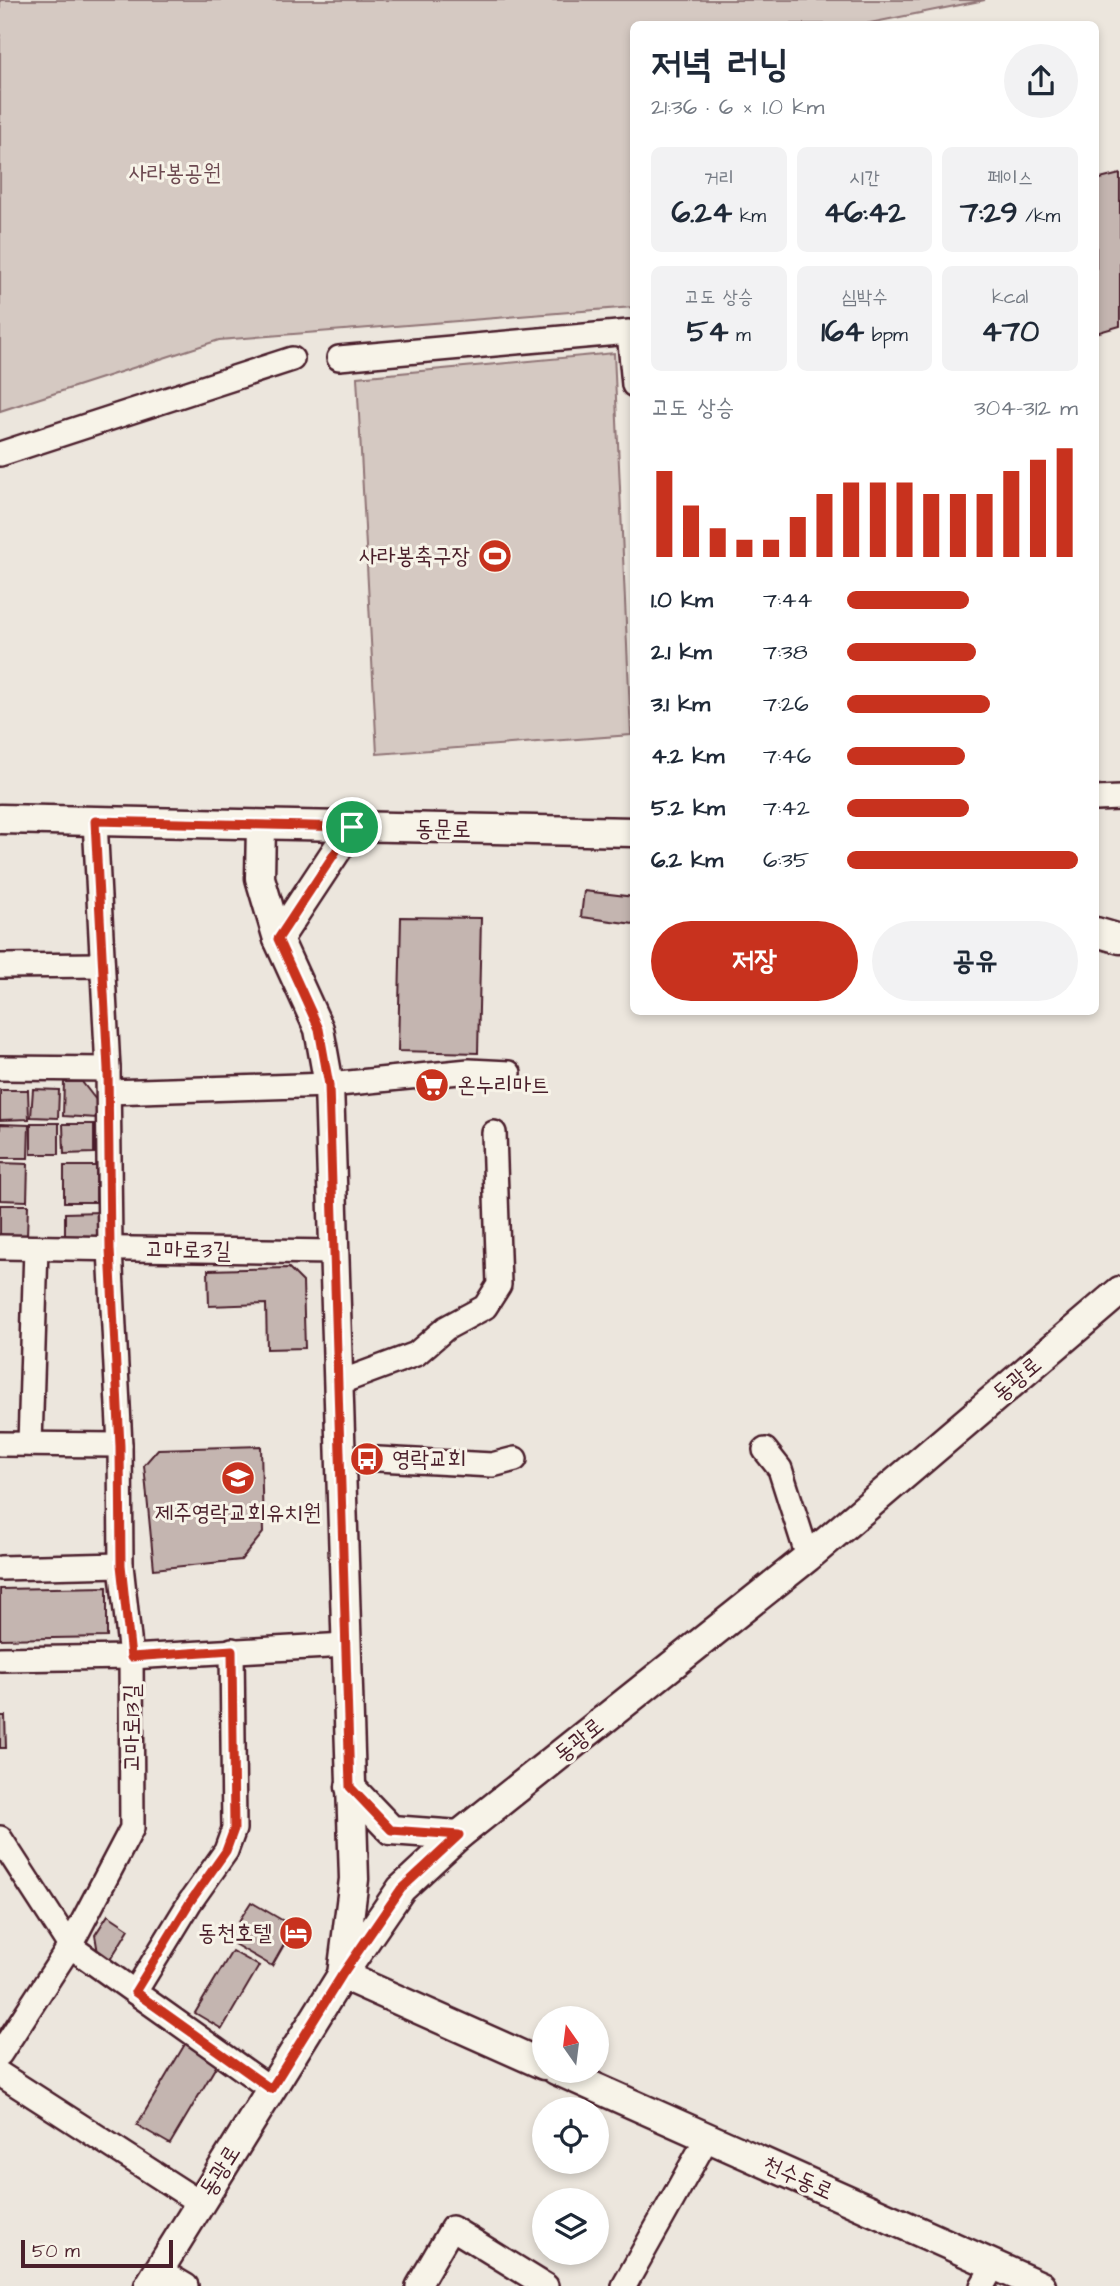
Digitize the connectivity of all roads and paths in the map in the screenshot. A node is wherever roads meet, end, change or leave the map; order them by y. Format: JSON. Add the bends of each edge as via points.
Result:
{"nodes":[{"id":1,"x":630,"y":343,"type":"edge"},
{"id":2,"x":339,"y":358,"type":"dead end"},
{"id":3,"x":292,"y":359,"type":"dead end"},
{"id":4,"x":0,"y":454,"type":"edge"},
{"id":5,"x":1120,"y":798,"type":"edge"},
{"id":6,"x":1099,"y":799,"type":"edge"},
{"id":7,"x":0,"y":819,"type":"edge"},
{"id":8,"x":95,"y":821,"type":"junction"},
{"id":9,"x":261,"y":825,"type":"junction"},
{"id":10,"x":352,"y":827,"type":"junction"},
{"id":11,"x":630,"y":832,"type":"edge"},
{"id":12,"x":1099,"y":933,"type":"edge"},
{"id":13,"x":278,"y":939,"type":"junction"},
{"id":14,"x":1120,"y":939,"type":"edge"},
{"id":15,"x":102,"y":965,"type":"junction"},
{"id":16,"x":0,"y":966,"type":"edge"},
{"id":17,"x":0,"y":1068,"type":"edge"},
{"id":18,"x":509,"y":1073,"type":"dead end"},
{"id":19,"x":108,"y":1080,"type":"junction"},
{"id":20,"x":329,"y":1085,"type":"junction"},
{"id":21,"x":494,"y":1133,"type":"dead end"},
{"id":22,"x":0,"y":1247,"type":"edge"},
{"id":23,"x":36,"y":1248,"type":"junction"},
{"id":24,"x":110,"y":1249,"type":"junction"},
{"id":25,"x":334,"y":1252,"type":"junction"},
{"id":26,"x":1120,"y":1291,"type":"edge"},
{"id":27,"x":338,"y":1383,"type":"junction"},
{"id":28,"x":0,"y":1444,"type":"edge"},
{"id":29,"x":30,"y":1444,"type":"junction"},
{"id":30,"x":120,"y":1446,"type":"junction"},
{"id":31,"x":765,"y":1450,"type":"dead end"},
{"id":32,"x":340,"y":1457,"type":"junction"},
{"id":33,"x":515,"y":1459,"type":"dead end"},
{"id":34,"x":808,"y":1557,"type":"junction"},
{"id":35,"x":121,"y":1565,"type":"junction"},
{"id":36,"x":0,"y":1568,"type":"edge"},
{"id":37,"x":346,"y":1645,"type":"junction"},
{"id":38,"x":232,"y":1650,"type":"junction"},
{"id":39,"x":131,"y":1657,"type":"junction"},
{"id":40,"x":0,"y":1660,"type":"edge"},
{"id":41,"x":350,"y":1787,"type":"junction"},
{"id":42,"x":459,"y":1835,"type":"junction"},
{"id":43,"x":0,"y":1838,"type":"edge"},
{"id":44,"x":70,"y":1946,"type":"junction"},
{"id":45,"x":342,"y":1975,"type":"junction"},
{"id":46,"x":135,"y":1992,"type":"junction"},
{"id":47,"x":0,"y":2054,"type":"edge"},
{"id":48,"x":532,"y":2060,"type":"edge"},
{"id":49,"x":0,"y":2074,"type":"edge"},
{"id":50,"x":585,"y":2083,"type":"edge"},
{"id":51,"x":271,"y":2089,"type":"junction"},
{"id":52,"x":707,"y":2137,"type":"junction"},
{"id":53,"x":200,"y":2203,"type":"junction"},
{"id":54,"x":988,"y":2276,"type":"edge"},
{"id":55,"x":154,"y":2278,"type":"edge"},
{"id":56,"x":186,"y":2286,"type":"edge"},
{"id":57,"x":418,"y":2286,"type":"edge"},
{"id":58,"x":546,"y":2286,"type":"edge"},
{"id":59,"x":624,"y":2286,"type":"edge"},
{"id":60,"x":1041,"y":2286,"type":"edge"}],
"edges":[{"from":1,"to":2,"type":"street","via":[[629,332]]},
{"from":3,"to":4,"type":"street"},
{"from":5,"to":6,"type":"street"},
{"from":7,"to":8,"type":"main road","name":"동문로"},
{"from":8,"to":9,"type":"main road","name":"동문로"},
{"from":8,"to":15,"type":"street","name":"고마로13길"},
{"from":9,"to":10,"type":"main road","name":"동문로"},
{"from":9,"to":13,"type":"main road","via":[[260,878]]},
{"from":10,"to":11,"type":"main road","name":"동문로"},
{"from":10,"to":13,"type":"main road"},
{"from":12,"to":14,"type":"main road"},
{"from":13,"to":20,"type":"main road","via":[[319,1029]]},
{"from":15,"to":16,"type":"street"},
{"from":15,"to":19,"type":"street","name":"고마로13길"},
{"from":17,"to":19,"type":"street"},
{"from":18,"to":20,"type":"street","via":[[469,1071]]},
{"from":19,"to":20,"type":"street"},
{"from":19,"to":24,"type":"street","name":"고마로13길"},
{"from":20,"to":25,"type":"main road"},
{"from":21,"to":27,"type":"street","via":[[499,1285],[485,1307],[446,1328],[416,1354]]},
{"from":22,"to":23,"type":"street","name":"고마로3길"},
{"from":23,"to":24,"type":"street","name":"고마로3길"},
{"from":23,"to":29,"type":"street"},
{"from":24,"to":25,"type":"street","name":"고마로3길"},
{"from":24,"to":30,"type":"street","name":"고마로13길"},
{"from":25,"to":27,"type":"main road"},
{"from":26,"to":34,"type":"main road","name":"동광로"},
{"from":27,"to":32,"type":"main road"},
{"from":28,"to":29,"type":"street"},
{"from":29,"to":30,"type":"street"},
{"from":30,"to":35,"type":"street","name":"고마로13길"},
{"from":31,"to":34,"type":"street","via":[[780,1469]]},
{"from":32,"to":33,"type":"street","via":[[492,1465]]},
{"from":32,"to":37,"type":"main road"},
{"from":34,"to":42,"type":"main road","name":"동광로"},
{"from":35,"to":36,"type":"street"},
{"from":35,"to":39,"type":"street","name":"고마로13길"},
{"from":37,"to":38,"type":"street"},
{"from":37,"to":41,"type":"main road"},
{"from":38,"to":39,"type":"street"},
{"from":38,"to":46,"type":"street","via":[[234,1829],[226,1851]]},
{"from":39,"to":40,"type":"street"},
{"from":39,"to":44,"type":"street","name":"고마로13길","via":[[132,1828]]},
{"from":41,"to":42,"type":"main road","via":[[391,1830]]},
{"from":41,"to":45,"type":"main road","via":[[354,1879]]},
{"from":42,"to":45,"type":"main road","name":"동광로","via":[[401,1889]]},
{"from":43,"to":44,"type":"street"},
{"from":44,"to":46,"type":"street"},
{"from":44,"to":47,"type":"street","name":"고마로13길"},
{"from":45,"to":48,"type":"main road"},
{"from":45,"to":51,"type":"main road","name":"동광로"},
{"from":46,"to":51,"type":"street"},
{"from":49,"to":53,"type":"street"},
{"from":50,"to":52,"type":"main road","name":"천수동로"},
{"from":51,"to":53,"type":"main road","name":"동광로"},
{"from":52,"to":54,"type":"main road","name":"천수동로"},
{"from":52,"to":59,"type":"street"},
{"from":53,"to":55,"type":"main road","name":"동광로"},
{"from":54,"to":60,"type":"main road","name":"천수동로"},
{"from":55,"to":56,"type":"street"},
{"from":57,"to":58,"type":"street","via":[[452,2228]]}]}
